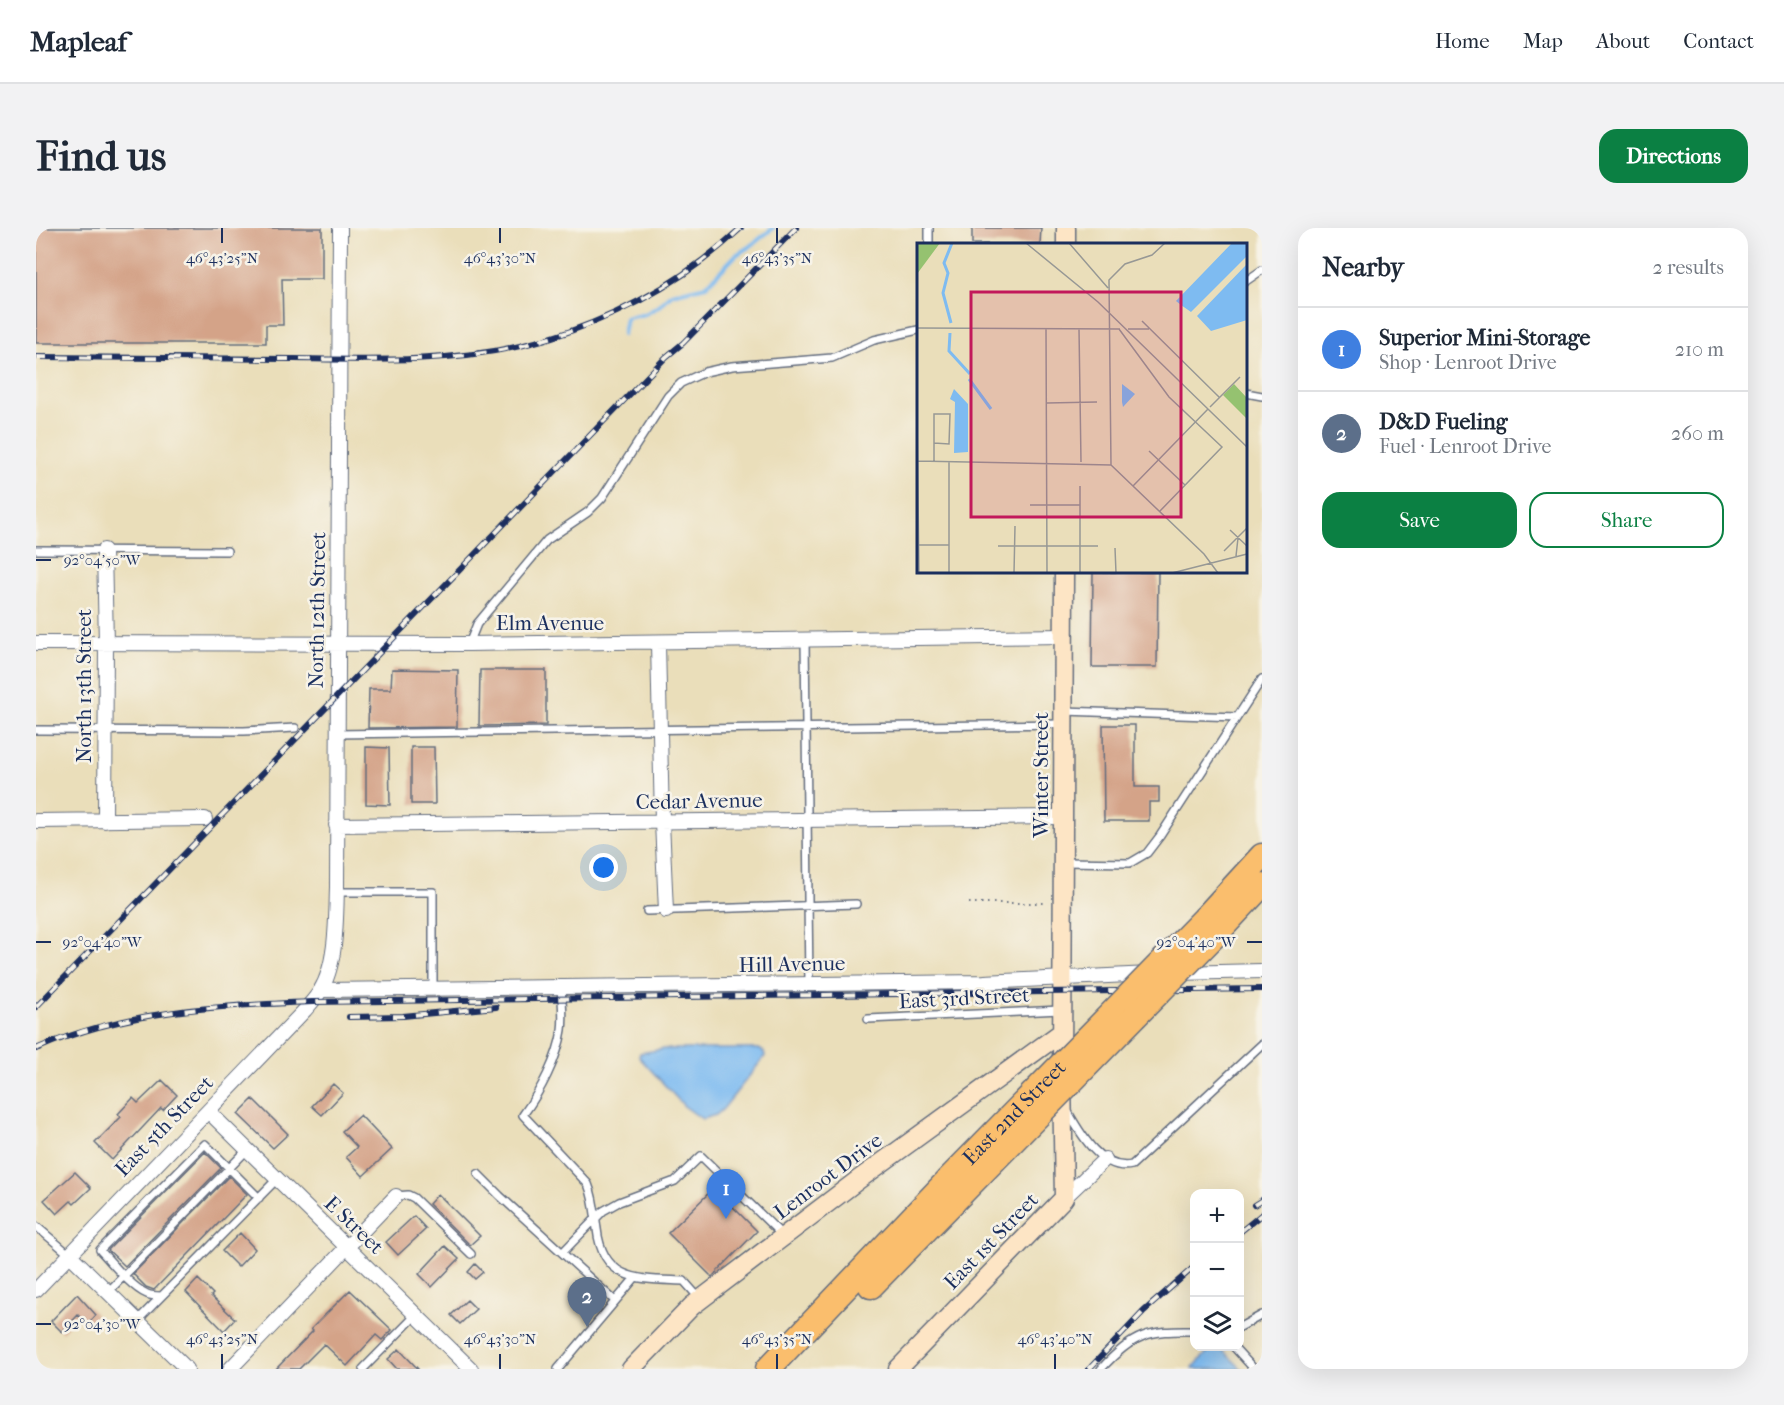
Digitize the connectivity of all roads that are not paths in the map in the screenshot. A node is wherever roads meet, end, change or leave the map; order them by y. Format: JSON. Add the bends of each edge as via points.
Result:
{"nodes":[{"id":1,"x":340,"y":228,"type":"edge"},
{"id":2,"x":1262,"y":270,"type":"edge"},
{"id":3,"x":1247,"y":280,"type":"edge"},
{"id":4,"x":917,"y":330,"type":"edge"},
{"id":5,"x":1247,"y":393,"type":"edge"},
{"id":6,"x":1262,"y":396,"type":"edge"},
{"id":7,"x":36,"y":550,"type":"edge"},
{"id":8,"x":104,"y":550,"type":"junction"},
{"id":9,"x":227,"y":551,"type":"dead end"},
{"id":10,"x":1064,"y":573,"type":"edge"},
{"id":11,"x":1064,"y":636,"type":"junction"},
{"id":12,"x":806,"y":639,"type":"junction"},
{"id":13,"x":36,"y":643,"type":"edge"},
{"id":14,"x":106,"y":643,"type":"junction"},
{"id":15,"x":658,"y":643,"type":"junction"},
{"id":16,"x":338,"y":644,"type":"junction"},
{"id":17,"x":469,"y":644,"type":"junction"},
{"id":18,"x":1262,"y":679,"type":"edge"},
{"id":19,"x":1064,"y":717,"type":"junction"},
{"id":20,"x":1237,"y":717,"type":"junction"},
{"id":21,"x":295,"y":728,"type":"dead end"},
{"id":22,"x":807,"y":728,"type":"junction"},
{"id":23,"x":36,"y":730,"type":"edge"},
{"id":24,"x":660,"y":730,"type":"junction"},
{"id":25,"x":105,"y":731,"type":"junction"},
{"id":26,"x":336,"y":734,"type":"junction"},
{"id":27,"x":1063,"y":817,"type":"junction"},
{"id":28,"x":205,"y":819,"type":"dead end"},
{"id":29,"x":36,"y":821,"type":"edge"},
{"id":30,"x":105,"y":821,"type":"junction"},
{"id":31,"x":807,"y":821,"type":"junction"},
{"id":32,"x":662,"y":822,"type":"junction"},
{"id":33,"x":336,"y":825,"type":"junction"},
{"id":34,"x":1262,"y":856,"type":"edge"},
{"id":35,"x":1063,"y":861,"type":"junction"},
{"id":36,"x":1262,"y":885,"type":"edge"},
{"id":37,"x":337,"y":892,"type":"junction"},
{"id":38,"x":856,"y":904,"type":"dead end"},
{"id":39,"x":808,"y":906,"type":"junction"},
{"id":40,"x":647,"y":911,"type":"dead end"},
{"id":41,"x":666,"y":911,"type":"junction"},
{"id":42,"x":1211,"y":925,"type":"junction"},
{"id":43,"x":1262,"y":971,"type":"edge"},
{"id":44,"x":1062,"y":979,"type":"junction"},
{"id":45,"x":809,"y":984,"type":"junction"},
{"id":46,"x":561,"y":988,"type":"junction"},
{"id":47,"x":433,"y":989,"type":"junction"},
{"id":48,"x":322,"y":990,"type":"junction"},
{"id":49,"x":1062,"y":1010,"type":"junction"},
{"id":50,"x":868,"y":1019,"type":"dead end"},
{"id":51,"x":1062,"y":1032,"type":"junction"},
{"id":52,"x":1262,"y":1044,"type":"edge"},
{"id":53,"x":1063,"y":1104,"type":"junction"},
{"id":54,"x":208,"y":1111,"type":"junction"},
{"id":55,"x":248,"y":1150,"type":"junction"},
{"id":56,"x":1105,"y":1159,"type":"junction"},
{"id":57,"x":229,"y":1168,"type":"junction"},
{"id":58,"x":478,"y":1174,"type":"dead end"},
{"id":59,"x":278,"y":1179,"type":"junction"},
{"id":60,"x":954,"y":1188,"type":"junction"},
{"id":61,"x":396,"y":1196,"type":"joint"},
{"id":62,"x":259,"y":1198,"type":"junction"},
{"id":63,"x":1064,"y":1198,"type":"junction"},
{"id":64,"x":596,"y":1217,"type":"junction"},
{"id":65,"x":36,"y":1226,"type":"edge"},
{"id":66,"x":784,"y":1236,"type":"junction"},
{"id":67,"x":347,"y":1247,"type":"junction"},
{"id":68,"x":563,"y":1252,"type":"junction"},
{"id":69,"x":471,"y":1254,"type":"dead end"},
{"id":70,"x":70,"y":1255,"type":"junction"},
{"id":71,"x":124,"y":1276,"type":"junction"},
{"id":72,"x":634,"y":1279,"type":"junction"},
{"id":73,"x":36,"y":1290,"type":"edge"},
{"id":74,"x":108,"y":1292,"type":"junction"},
{"id":75,"x":161,"y":1296,"type":"junction"},
{"id":76,"x":701,"y":1299,"type":"junction"},
{"id":77,"x":615,"y":1301,"type":"junction"},
{"id":78,"x":416,"y":1315,"type":"junction"},
{"id":79,"x":1262,"y":1315,"type":"edge"},
{"id":80,"x":137,"y":1321,"type":"junction"},
{"id":81,"x":1244,"y":1324,"type":"edge"},
{"id":82,"x":1190,"y":1331,"type":"edge"},
{"id":83,"x":1237,"y":1351,"type":"edge"},
{"id":84,"x":1106,"y":1367,"type":"edge"},
{"id":85,"x":187,"y":1369,"type":"edge"},
{"id":86,"x":230,"y":1369,"type":"edge"},
{"id":87,"x":363,"y":1369,"type":"edge"},
{"id":88,"x":471,"y":1369,"type":"edge"},
{"id":89,"x":558,"y":1369,"type":"edge"},
{"id":90,"x":631,"y":1369,"type":"edge"},
{"id":91,"x":768,"y":1369,"type":"edge"},
{"id":92,"x":790,"y":1369,"type":"edge"},
{"id":93,"x":898,"y":1369,"type":"edge"},
{"id":94,"x":1254,"y":1369,"type":"edge"}],
"edges":[{"from":1,"to":16,"type":"street","name":"North 12th Street"},
{"from":2,"to":3,"type":"lane"},
{"from":4,"to":17,"type":"lane","via":[[874,340],[832,358],[732,366],[681,383],[668,396],[602,498],[547,540],[477,624]]},
{"from":5,"to":6,"type":"lane"},
{"from":7,"to":8,"type":"lane"},
{"from":8,"to":9,"type":"lane"},
{"from":8,"to":14,"type":"street","name":"North 13th Street"},
{"from":10,"to":11,"type":"street","name":"Winter Street"},
{"from":11,"to":12,"type":"street","name":"Elm Avenue"},
{"from":11,"to":19,"type":"street","name":"Winter Street"},
{"from":12,"to":15,"type":"street","name":"Elm Avenue"},
{"from":12,"to":22,"type":"lane"},
{"from":13,"to":14,"type":"street","name":"Elm Avenue"},
{"from":14,"to":16,"type":"street","name":"Elm Avenue"},
{"from":14,"to":25,"type":"street","name":"North 13th Street"},
{"from":15,"to":17,"type":"street","name":"Elm Avenue"},
{"from":15,"to":24,"type":"street"},
{"from":16,"to":17,"type":"street","name":"Elm Avenue"},
{"from":16,"to":26,"type":"street","name":"North 12th Street"},
{"from":18,"to":20,"type":"lane"},
{"from":19,"to":20,"type":"lane"},
{"from":19,"to":22,"type":"lane"},
{"from":19,"to":27,"type":"street","name":"Winter Street"},
{"from":20,"to":35,"type":"lane","via":[[1160,837],[1142,858],[1130,863]]},
{"from":21,"to":25,"type":"lane"},
{"from":22,"to":24,"type":"lane"},
{"from":22,"to":31,"type":"lane"},
{"from":23,"to":25,"type":"lane"},
{"from":24,"to":26,"type":"lane"},
{"from":24,"to":32,"type":"street"},
{"from":25,"to":30,"type":"street","name":"North 13th Street"},
{"from":26,"to":33,"type":"street","name":"North 12th Street"},
{"from":27,"to":31,"type":"street","name":"Cedar Avenue"},
{"from":27,"to":35,"type":"street","name":"Winter Street"},
{"from":28,"to":30,"type":"street"},
{"from":29,"to":30,"type":"street"},
{"from":31,"to":32,"type":"street","name":"Cedar Avenue"},
{"from":31,"to":39,"type":"lane"},
{"from":32,"to":33,"type":"street","name":"Cedar Avenue"},
{"from":32,"to":41,"type":"street"},
{"from":33,"to":37,"type":"street","name":"North 12th Street"},
{"from":34,"to":42,"type":"highway","name":"East 2nd Street"},
{"from":35,"to":44,"type":"street","name":"Winter Street"},
{"from":36,"to":42,"type":"highway","name":"East 2nd Street"},
{"from":37,"to":47,"type":"lane","via":[[433,892]]},
{"from":37,"to":48,"type":"street","name":"North 12th Street","via":[[332,956]]},
{"from":38,"to":39,"type":"lane"},
{"from":39,"to":41,"type":"lane"},
{"from":39,"to":45,"type":"lane"},
{"from":40,"to":41,"type":"lane"},
{"from":42,"to":60,"type":"highway","name":"East 2nd Street","bridge":true},
{"from":43,"to":44,"type":"street","name":"Hill Avenue"},
{"from":44,"to":45,"type":"street","name":"Hill Avenue"},
{"from":44,"to":49,"type":"street","name":"East 1st Street"},
{"from":45,"to":46,"type":"street","name":"Hill Avenue"},
{"from":46,"to":47,"type":"street","name":"Hill Avenue"},
{"from":46,"to":64,"type":"lane","via":[[560,1037],[542,1085],[523,1115],[585,1180]]},
{"from":47,"to":48,"type":"street","name":"Hill Avenue"},
{"from":48,"to":54,"type":"street","name":"East 5th Street"},
{"from":49,"to":50,"type":"lane","name":"East 3rd Street"},
{"from":49,"to":51,"type":"street","name":"East 1st Street"},
{"from":51,"to":53,"type":"street","name":"East 1st Street"},
{"from":51,"to":66,"type":"street","name":"Lenroot Drive"},
{"from":52,"to":56,"type":"lane","via":[[1134,1163],[1119,1166]]},
{"from":53,"to":56,"type":"lane","via":[[1086,1140]]},
{"from":53,"to":63,"type":"street","name":"East 1st Street"},
{"from":54,"to":55,"type":"street","name":"E Street"},
{"from":54,"to":70,"type":"street","name":"East 5th Street"},
{"from":55,"to":57,"type":"lane"},
{"from":55,"to":59,"type":"street","name":"E Street"},
{"from":56,"to":63,"type":"street"},
{"from":57,"to":62,"type":"lane"},
{"from":57,"to":71,"type":"lane"},
{"from":57,"to":71,"type":"lane","via":[[205,1144],[100,1250]]},
{"from":58,"to":68,"type":"lane"},
{"from":59,"to":62,"type":"lane"},
{"from":59,"to":67,"type":"street","name":"E Street"},
{"from":60,"to":91,"type":"highway","name":"East 2nd Street"},
{"from":60,"to":92,"type":"highway","name":"East 2nd Street"},
{"from":61,"to":67,"type":"street"},
{"from":61,"to":69,"type":"lane","via":[[414,1198]]},
{"from":62,"to":75,"type":"lane"},
{"from":63,"to":93,"type":"street","name":"East 1st Street"},
{"from":64,"to":66,"type":"lane","via":[[610,1206],[675,1181],[701,1156]]},
{"from":64,"to":68,"type":"lane"},
{"from":64,"to":72,"type":"lane","via":[[603,1255]]},
{"from":65,"to":70,"type":"lane"},
{"from":66,"to":76,"type":"street","name":"Lenroot Drive"},
{"from":67,"to":78,"type":"street","name":"E Street"},
{"from":67,"to":86,"type":"street"},
{"from":68,"to":77,"type":"lane"},
{"from":70,"to":73,"type":"street","name":"East 5th Street"},
{"from":70,"to":74,"type":"street"},
{"from":71,"to":74,"type":"lane"},
{"from":71,"to":75,"type":"lane","via":[[148,1296]]},
{"from":72,"to":76,"type":"lane","via":[[684,1281]]},
{"from":72,"to":77,"type":"lane"},
{"from":74,"to":80,"type":"street"},
{"from":75,"to":80,"type":"lane"},
{"from":76,"to":90,"type":"street","name":"Lenroot Drive"},
{"from":77,"to":89,"type":"lane"},
{"from":78,"to":87,"type":"lane"},
{"from":78,"to":88,"type":"street","name":"E Street"},
{"from":79,"to":81,"type":"lane"},
{"from":80,"to":85,"type":"street"},
{"from":82,"to":84,"type":"lane","via":[[1143,1335],[1128,1344]]},
{"from":83,"to":94,"type":"lane"}]}
